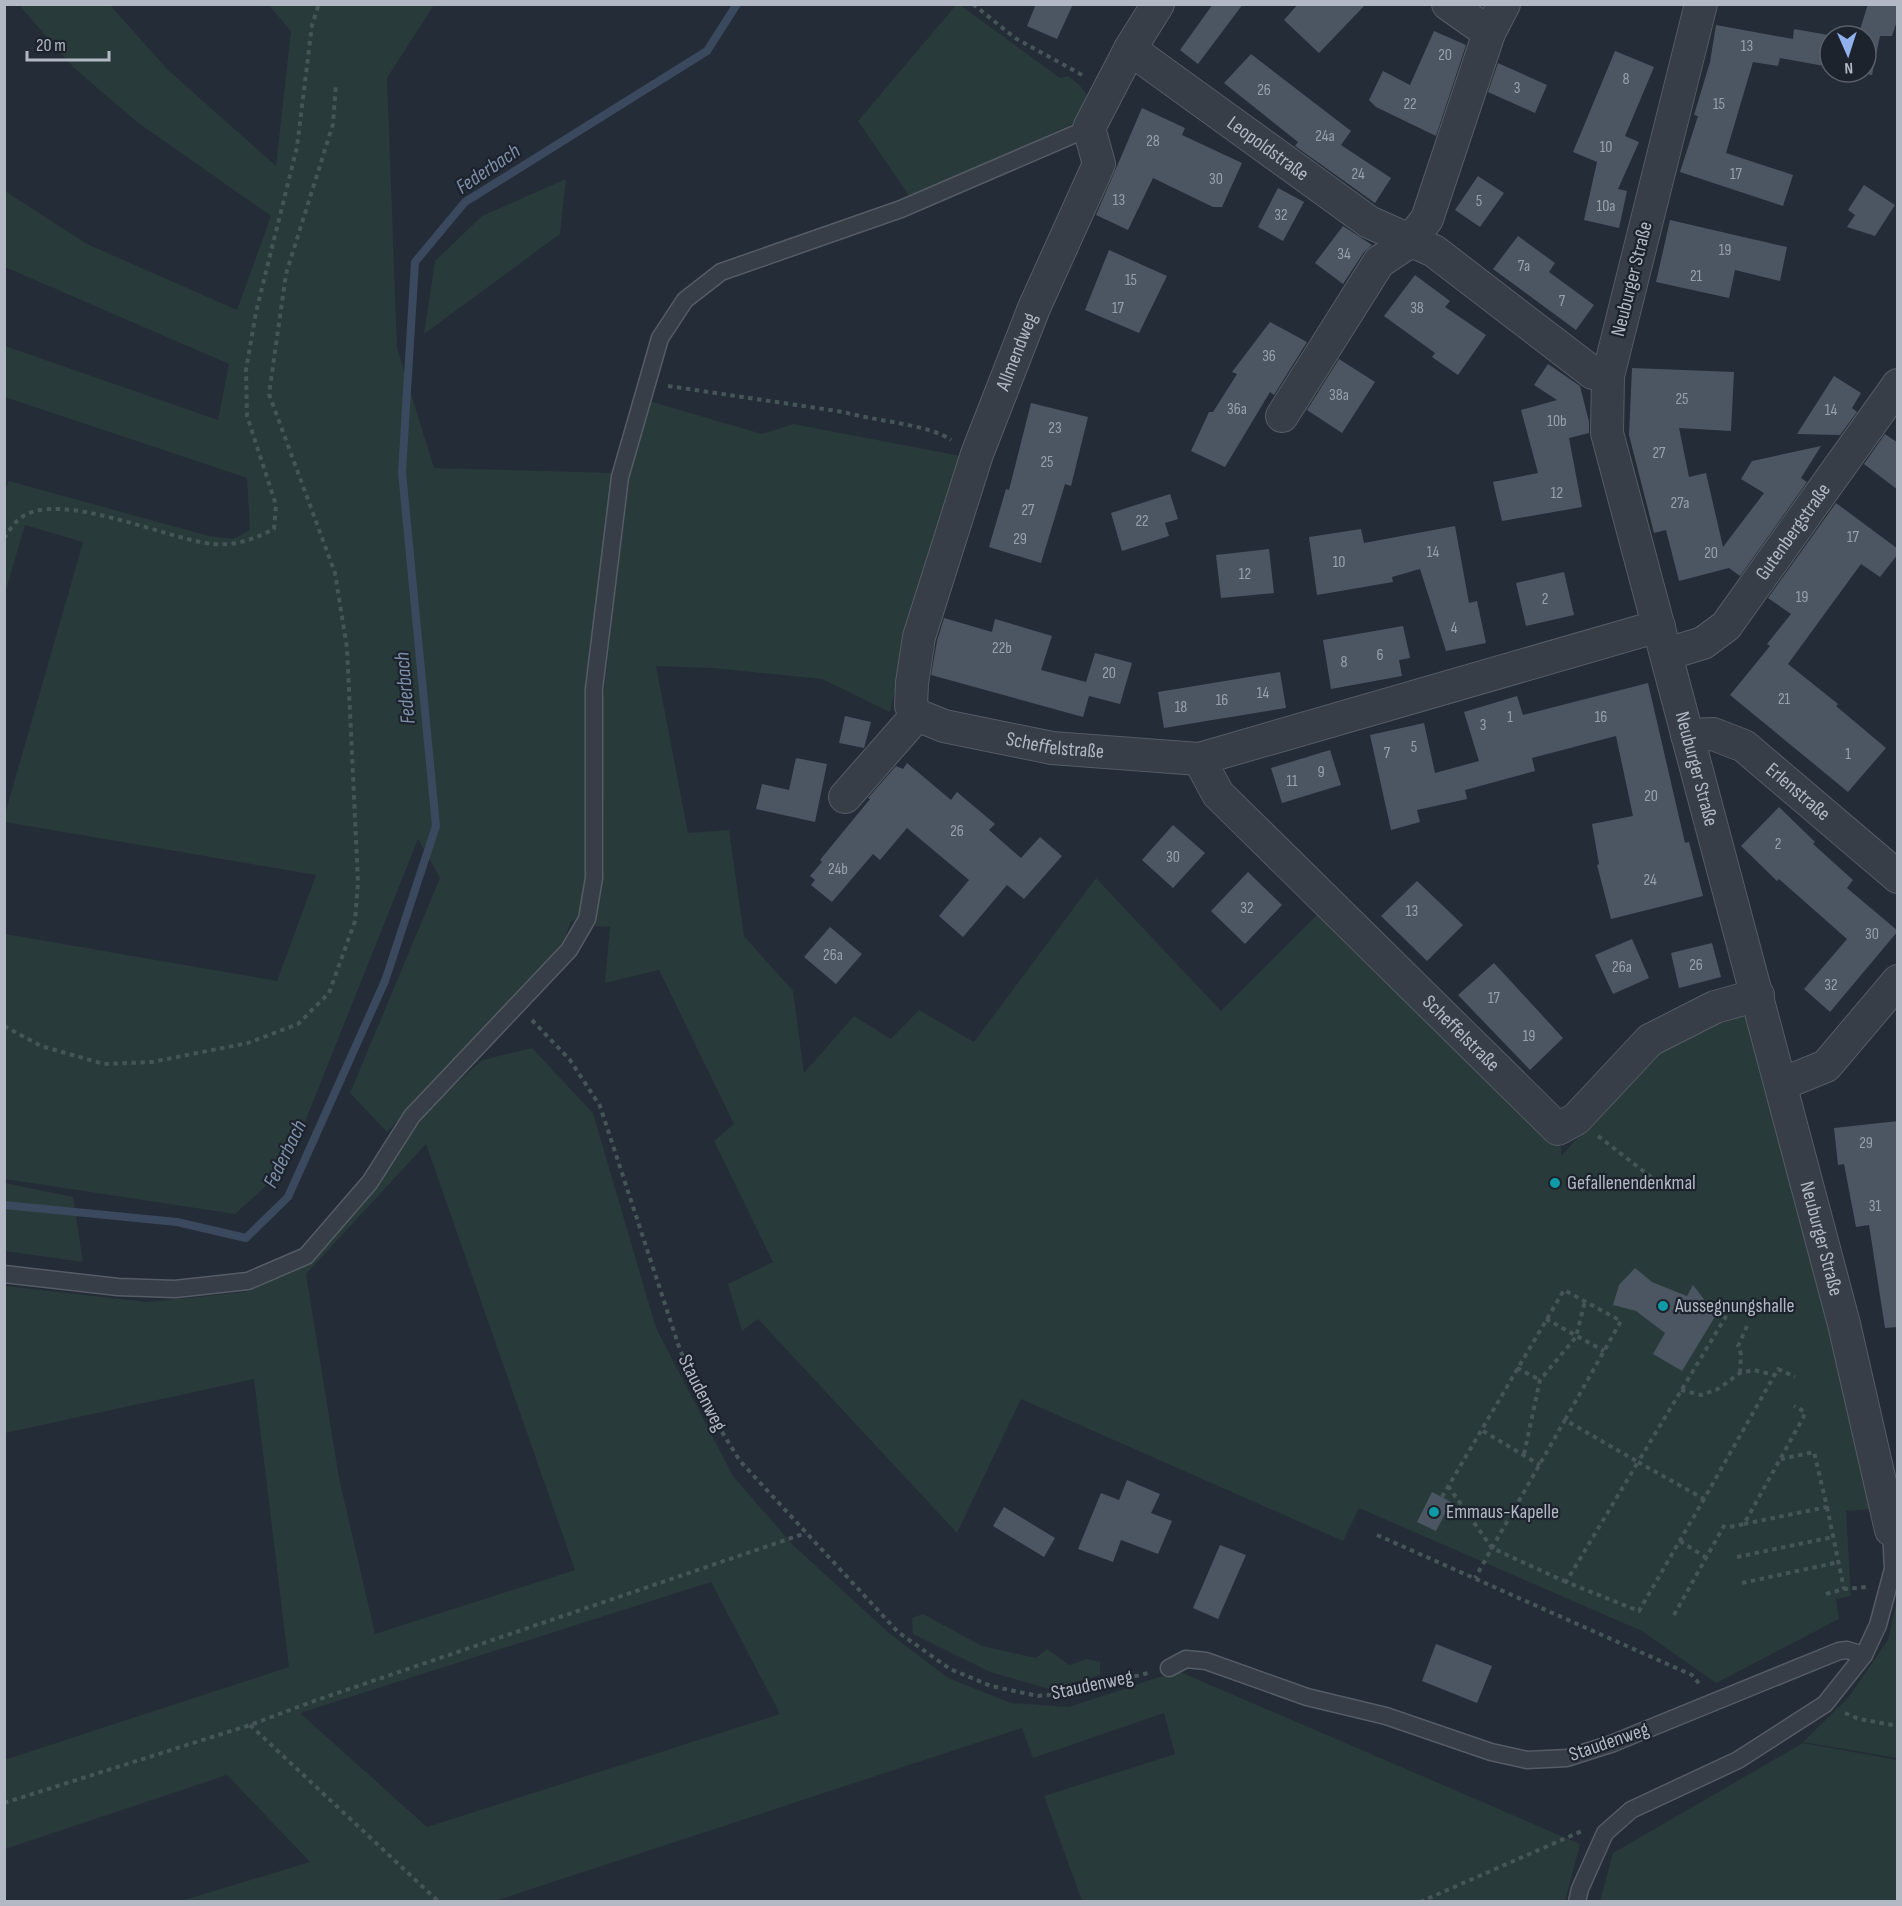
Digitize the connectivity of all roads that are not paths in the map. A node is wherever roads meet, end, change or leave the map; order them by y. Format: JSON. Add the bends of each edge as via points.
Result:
{"nodes":[{"id":1,"x":1158,"y":4,"type":"edge"},
{"id":2,"x":1448,"y":4,"type":"edge"},
{"id":3,"x":1504,"y":4,"type":"edge"},
{"id":4,"x":1701,"y":4,"type":"edge"},
{"id":5,"x":1489,"y":33,"type":"junction"},
{"id":6,"x":1130,"y":49,"type":"junction"},
{"id":7,"x":1089,"y":128,"type":"junction"},
{"id":8,"x":1408,"y":242,"type":"junction"},
{"id":9,"x":1608,"y":376,"type":"junction"},
{"id":10,"x":1898,"y":385,"type":"edge"},
{"id":11,"x":1282,"y":416,"type":"dead end"},
{"id":12,"x":1663,"y":640,"type":"junction"},
{"id":13,"x":916,"y":715,"type":"junction"},
{"id":14,"x":1687,"y":735,"type":"junction"},
{"id":15,"x":1199,"y":759,"type":"junction"},
{"id":16,"x":845,"y":797,"type":"dead end"},
{"id":17,"x":1898,"y":877,"type":"edge"},
{"id":18,"x":1898,"y":981,"type":"edge"},
{"id":19,"x":1758,"y":996,"type":"junction"},
{"id":20,"x":1782,"y":1084,"type":"junction"},
{"id":21,"x":4,"y":1274,"type":"edge"},
{"id":22,"x":1894,"y":1531,"type":"edge"},
{"id":23,"x":1895,"y":1570,"type":"edge"},
{"id":24,"x":1864,"y":1655,"type":"junction"},
{"id":25,"x":1169,"y":1668,"type":"road end"},
{"id":26,"x":1577,"y":1902,"type":"edge"}],
"edges":[{"from":1,"to":6,"type":"street"},
{"from":2,"to":5,"type":"street"},
{"from":3,"to":5,"type":"street"},
{"from":4,"to":9,"type":"street","name":"Neuburger Straße"},
{"from":5,"to":8,"type":"street","via":[[1427,219]]},
{"from":6,"to":7,"type":"street"},
{"from":6,"to":8,"type":"street","name":"Leopoldstraße","via":[[1369,222]]},
{"from":7,"to":13,"type":"street","name":"Allmendweg","via":[[1099,164],[1034,308],[975,459],[919,637],[911,694]]},
{"from":7,"to":21,"type":"lane","via":[[901,209],[721,272],[685,300],[660,338],[620,477],[594,689],[594,878],[587,919],[569,951],[412,1116],[370,1182],[306,1256],[248,1281],[176,1289],[118,1287]]},
{"from":8,"to":9,"type":"street","name":"Leopoldstraße","via":[[1434,251],[1593,373]]},
{"from":8,"to":11,"type":"street","via":[[1379,262]]},
{"from":9,"to":12,"type":"street","name":"Neuburger Straße","via":[[1607,433]]},
{"from":10,"to":12,"type":"street","name":"Gutenbergstraße","via":[[1726,626],[1703,643]]},
{"from":12,"to":14,"type":"street","name":"Neuburger Straße"},
{"from":12,"to":15,"type":"street","name":"Scheffelstraße"},
{"from":13,"to":15,"type":"street","name":"Scheffelstraße","via":[[944,726],[1052,748]]},
{"from":13,"to":16,"type":"street"},
{"from":14,"to":17,"type":"street","name":"Erlenstraße","via":[[1713,734],[1744,746]]},
{"from":14,"to":19,"type":"street","name":"Neuburger Straße"},
{"from":15,"to":19,"type":"street","name":"Scheffelstraße","via":[[1218,794],[1558,1129],[1576,1119],[1650,1040],[1714,1007]]},
{"from":18,"to":20,"type":"street","via":[[1826,1065]]},
{"from":19,"to":20,"type":"street","name":"Neuburger Straße"},
{"from":20,"to":22,"type":"street","name":"Neuburger Straße"},
{"from":22,"to":23,"type":"lane"},
{"from":23,"to":24,"type":"lane"},
{"from":24,"to":25,"type":"lane","name":"Staudenweg","via":[[1839,1650],[1568,1758],[1527,1760],[1491,1752],[1386,1716],[1307,1697],[1206,1660],[1186,1659]]},
{"from":24,"to":26,"type":"lane","via":[[1825,1704],[1738,1760],[1631,1810],[1605,1833]]}]}
